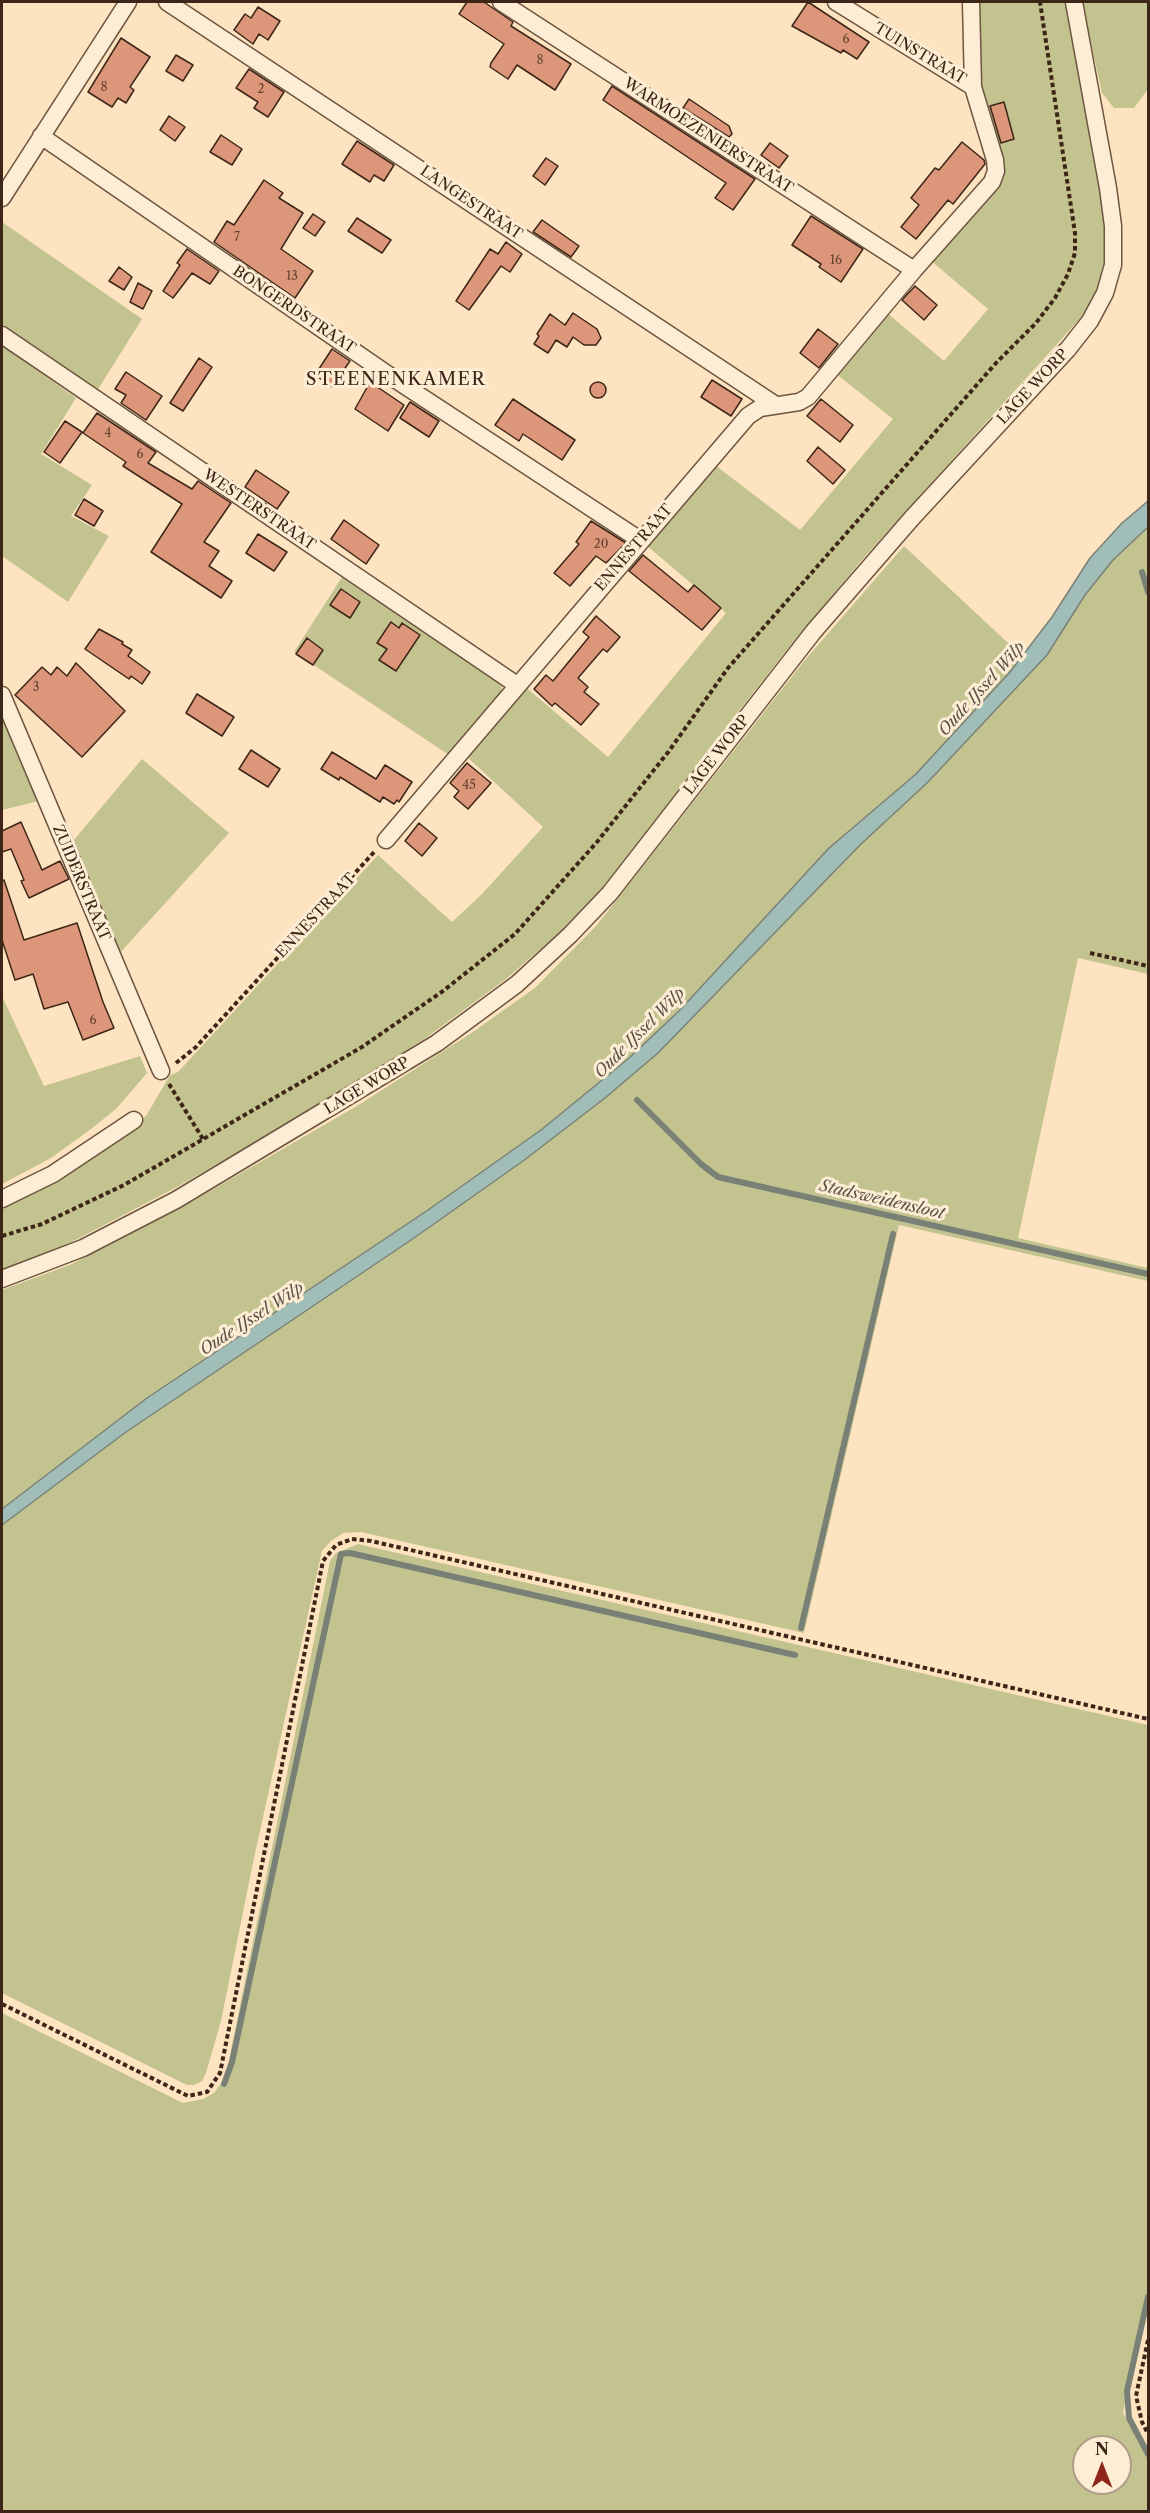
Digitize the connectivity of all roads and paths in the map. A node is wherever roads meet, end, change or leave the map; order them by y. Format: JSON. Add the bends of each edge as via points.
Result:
{"nodes":[{"id":1,"x":128,"y":2,"type":"edge"},
{"id":2,"x":167,"y":2,"type":"edge"},
{"id":3,"x":501,"y":2,"type":"edge"},
{"id":4,"x":836,"y":2,"type":"edge"},
{"id":5,"x":971,"y":2,"type":"edge"},
{"id":6,"x":1040,"y":2,"type":"edge"},
{"id":7,"x":1074,"y":2,"type":"edge"},
{"id":8,"x":973,"y":87,"type":"junction"},
{"id":9,"x":40,"y":136,"type":"junction"},
{"id":10,"x":2,"y":198,"type":"edge"},
{"id":11,"x":914,"y":270,"type":"junction"},
{"id":12,"x":2,"y":335,"type":"edge"},
{"id":13,"x":774,"y":405,"type":"junction"},
{"id":14,"x":640,"y":540,"type":"junction"},
{"id":15,"x":517,"y":685,"type":"junction"},
{"id":16,"x":2,"y":695,"type":"edge"},
{"id":17,"x":386,"y":840,"type":"joint"},
{"id":18,"x":1090,"y":953,"type":"dead end"},
{"id":19,"x":1149,"y":966,"type":"edge"},
{"id":20,"x":161,"y":1071,"type":"junction"},
{"id":21,"x":134,"y":1120,"type":"dead end"},
{"id":22,"x":202,"y":1139,"type":"junction"},
{"id":23,"x":2,"y":1199,"type":"edge"},
{"id":24,"x":2,"y":1236,"type":"edge"},
{"id":25,"x":2,"y":1279,"type":"edge"},
{"id":26,"x":1149,"y":1719,"type":"edge"},
{"id":27,"x":2,"y":2004,"type":"edge"},
{"id":28,"x":1149,"y":2340,"type":"edge"},
{"id":29,"x":1149,"y":2433,"type":"edge"}],
"edges":[{"from":1,"to":9,"type":"street"},
{"from":2,"to":13,"type":"street","name":"LANGESTRAAT"},
{"from":3,"to":11,"type":"street","name":"WARMOEZENIERSTRAAT"},
{"from":4,"to":8,"type":"street","name":"TUINSTRAAT"},
{"from":5,"to":8,"type":"street","name":"ENNESTRAAT"},
{"from":6,"to":22,"type":"path","via":[[1075,233],[1075,253],[1055,298],[728,668],[669,752],[515,934],[443,992],[362,1047]]},
{"from":7,"to":25,"type":"street","name":"LAGE WORP","via":[[1108,188],[1113,265],[1106,293],[1068,349],[912,518],[814,632],[610,893],[517,984],[437,1043],[176,1200],[83,1248]]},
{"from":8,"to":11,"type":"street","name":"ENNESTRAAT","via":[[996,171],[992,182]]},
{"from":9,"to":10,"type":"street"},
{"from":9,"to":14,"type":"street","name":"BONGERDSTRAAT","via":[[396,380]]},
{"from":11,"to":13,"type":"street","name":"ENNESTRAAT","via":[[808,398]]},
{"from":12,"to":15,"type":"street","name":"WESTERSTRAAT"},
{"from":13,"to":14,"type":"street","name":"ENNESTRAAT","via":[[748,416]]},
{"from":14,"to":15,"type":"street","name":"ENNESTRAAT"},
{"from":15,"to":17,"type":"street","name":"ENNESTRAAT"},
{"from":16,"to":20,"type":"street","name":"ZUIDERSTRAAT"},
{"from":17,"to":20,"type":"path","name":"ENNESTRAAT","via":[[196,1047]]},
{"from":18,"to":19,"type":"path"},
{"from":20,"to":22,"type":"path"},
{"from":21,"to":23,"type":"street","via":[[53,1174]]},
{"from":22,"to":24,"type":"path","via":[[124,1185],[42,1224]]},
{"from":26,"to":27,"type":"path","via":[[352,1539],[336,1545],[323,1561],[220,2073],[207,2092],[188,2096]]},
{"from":28,"to":29,"type":"path","via":[[1136,2396]]}]}
